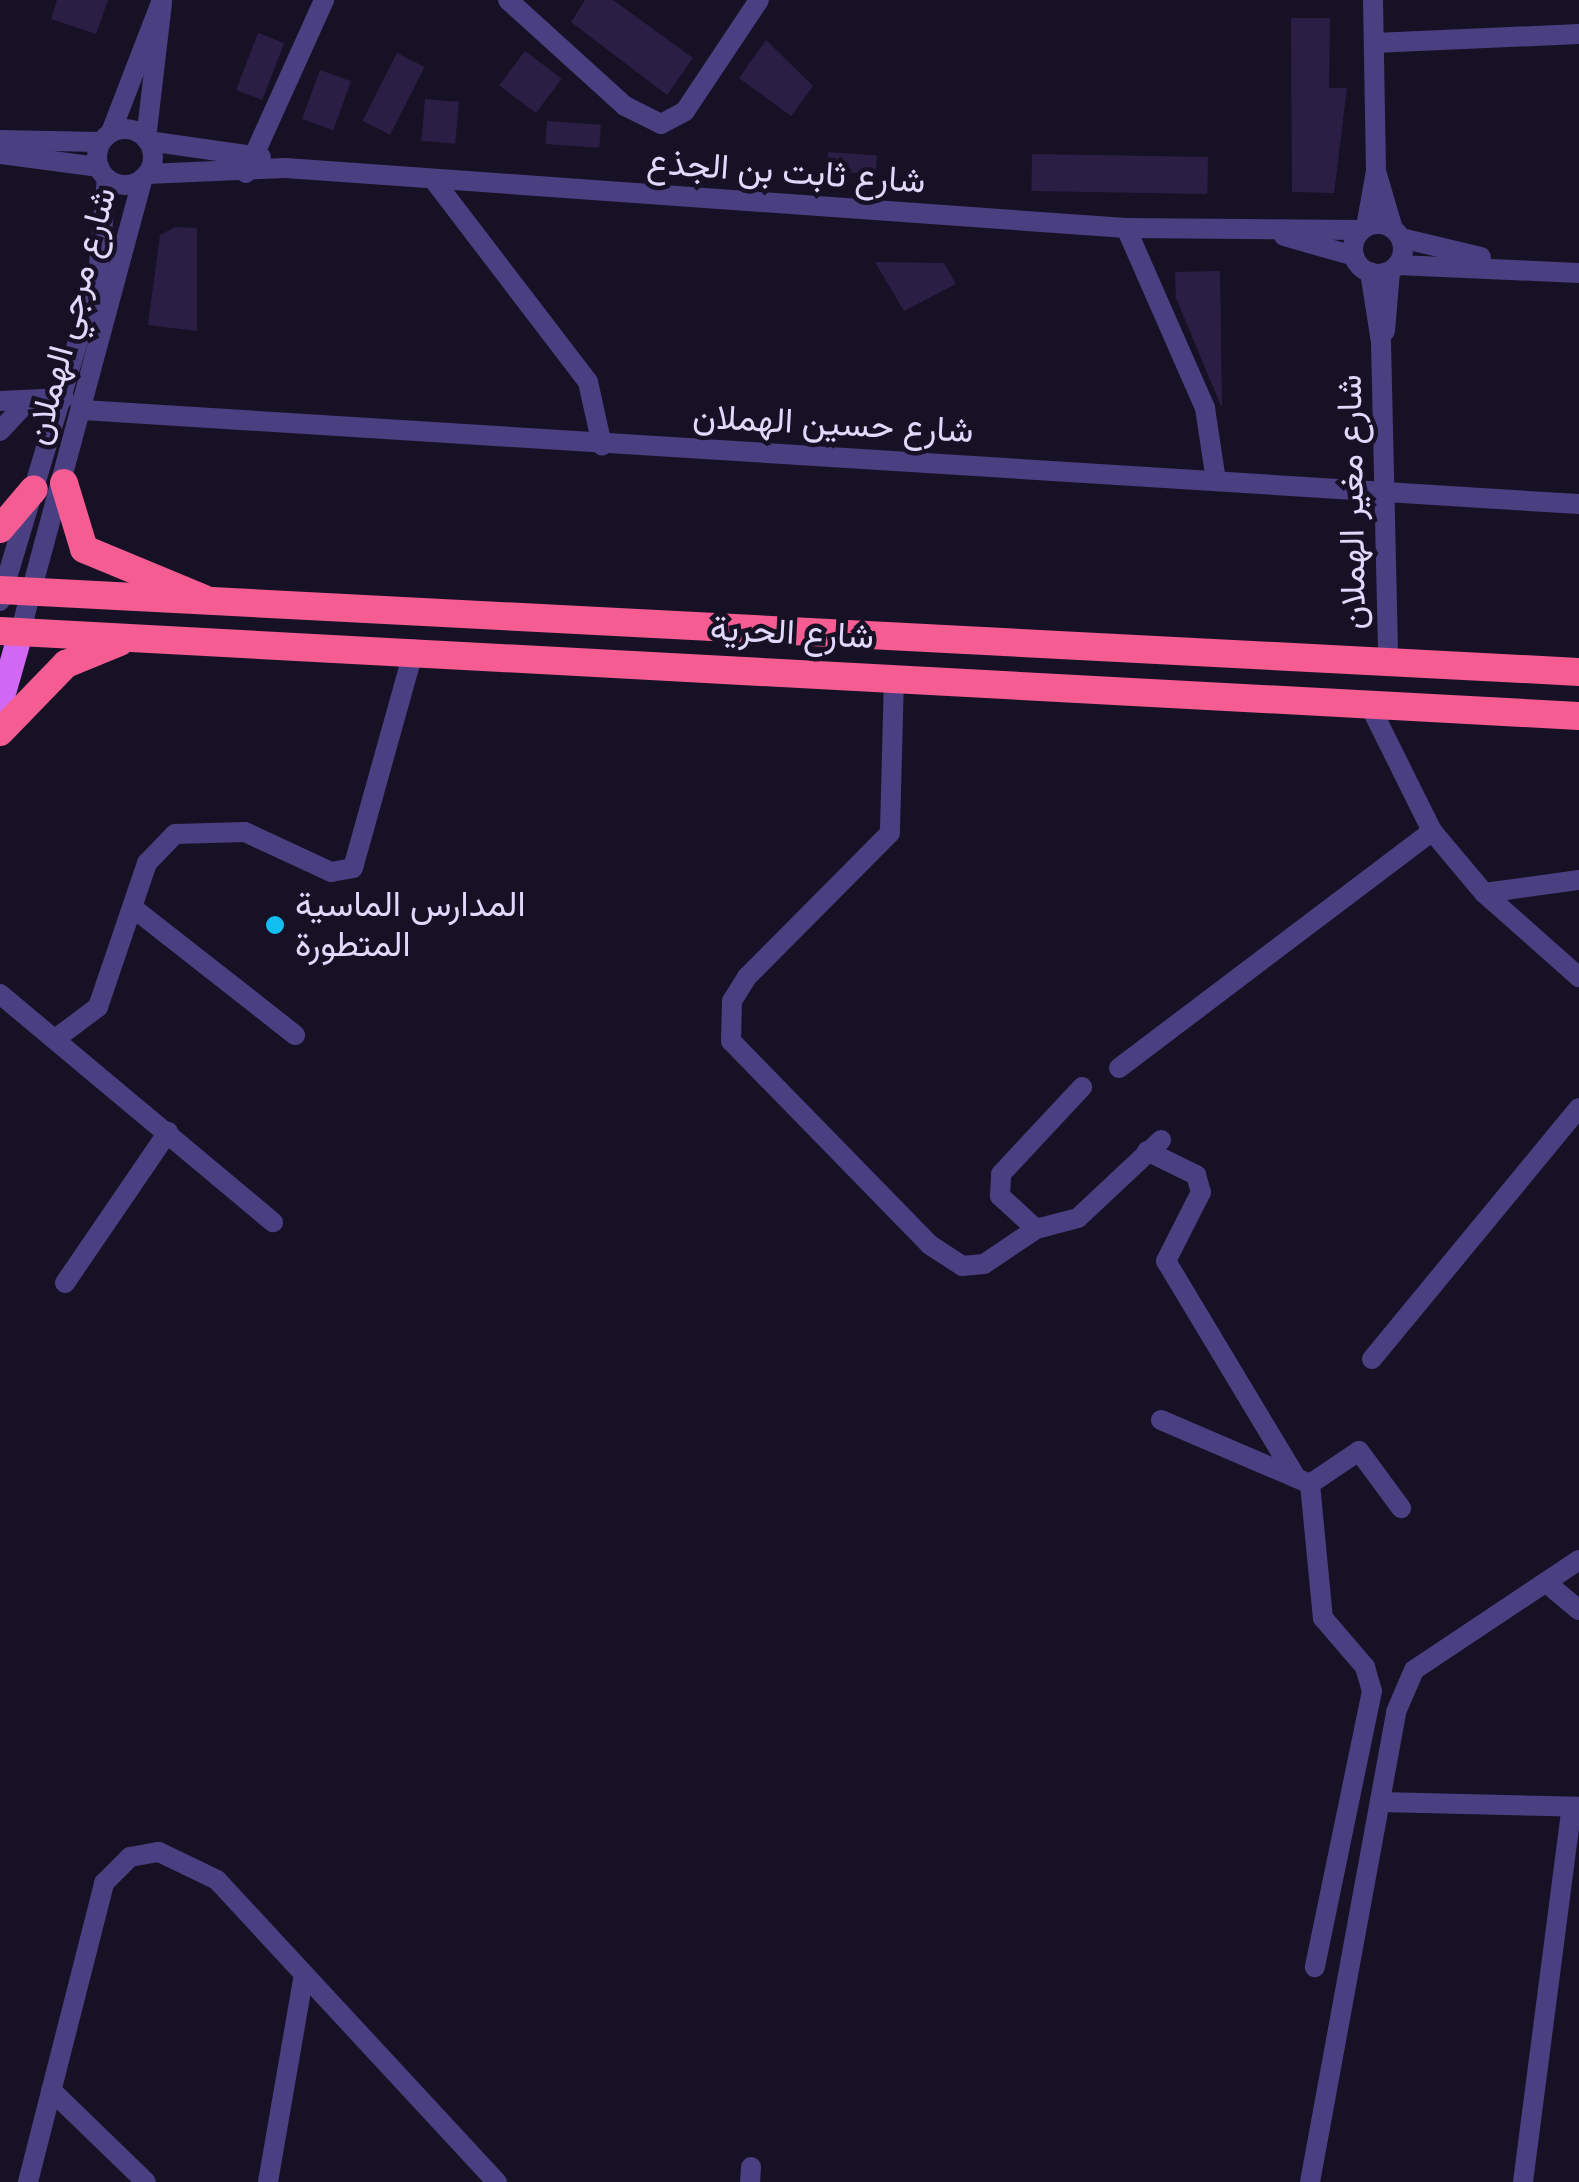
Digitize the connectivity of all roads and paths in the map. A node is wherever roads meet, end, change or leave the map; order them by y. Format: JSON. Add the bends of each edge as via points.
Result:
{"nodes":[{"id":1,"x":324,"y":0,"type":"edge"},
{"id":2,"x":508,"y":0,"type":"edge"},
{"id":3,"x":759,"y":0,"type":"edge"},
{"id":4,"x":1372,"y":0,"type":"edge"},
{"id":5,"x":162,"y":1,"type":"edge"},
{"id":6,"x":1579,"y":34,"type":"edge"},
{"id":7,"x":1374,"y":42,"type":"junction"},
{"id":8,"x":105,"y":138,"type":"junction"},
{"id":9,"x":0,"y":140,"type":"edge"},
{"id":10,"x":147,"y":140,"type":"junction"},
{"id":11,"x":0,"y":154,"type":"edge"},
{"id":12,"x":250,"y":163,"type":"junction"},
{"id":13,"x":1376,"y":170,"type":"junction"},
{"id":14,"x":103,"y":173,"type":"junction"},
{"id":15,"x":145,"y":176,"type":"junction"},
{"id":16,"x":436,"y":183,"type":"junction"},
{"id":17,"x":1126,"y":228,"type":"junction"},
{"id":18,"x":1364,"y":228,"type":"junction"},
{"id":19,"x":1397,"y":234,"type":"junction"},
{"id":20,"x":1282,"y":235,"type":"junction"},
{"id":21,"x":1354,"y":256,"type":"junction"},
{"id":22,"x":1579,"y":264,"type":"edge"},
{"id":23,"x":1385,"y":269,"type":"junction"},
{"id":24,"x":1579,"y":273,"type":"edge"},
{"id":25,"x":64,"y":398,"type":"junction"},
{"id":26,"x":0,"y":401,"type":"edge"},
{"id":27,"x":28,"y":401,"type":"junction"},
{"id":28,"x":83,"y":410,"type":"junction"},
{"id":29,"x":0,"y":431,"type":"edge"},
{"id":30,"x":602,"y":445,"type":"junction"},
{"id":31,"x":1216,"y":481,"type":"junction"},
{"id":32,"x":64,"y":482,"type":"junction"},
{"id":33,"x":34,"y":490,"type":"junction"},
{"id":34,"x":1386,"y":494,"type":"junction"},
{"id":35,"x":1579,"y":504,"type":"edge"},
{"id":36,"x":0,"y":529,"type":"edge"},
{"id":37,"x":34,"y":592,"type":"junction"},
{"id":38,"x":1,"y":594,"type":"edge"},
{"id":39,"x":211,"y":602,"type":"junction"},
{"id":40,"x":10,"y":632,"type":"edge"},
{"id":41,"x":131,"y":638,"type":"junction"},
{"id":42,"x":414,"y":650,"type":"junction"},
{"id":43,"x":1388,"y":660,"type":"junction"},
{"id":44,"x":1579,"y":672,"type":"edge"},
{"id":45,"x":894,"y":676,"type":"junction"},
{"id":46,"x":1368,"y":702,"type":"junction"},
{"id":47,"x":0,"y":703,"type":"edge"},
{"id":48,"x":1579,"y":716,"type":"edge"},
{"id":49,"x":0,"y":732,"type":"edge"},
{"id":50,"x":1432,"y":830,"type":"junction"},
{"id":51,"x":1579,"y":880,"type":"edge"},
{"id":52,"x":1484,"y":893,"type":"junction"},
{"id":53,"x":137,"y":911,"type":"junction"},
{"id":54,"x":1579,"y":977,"type":"edge"},
{"id":55,"x":0,"y":994,"type":"edge"},
{"id":56,"x":295,"y":1035,"type":"dead end"},
{"id":57,"x":58,"y":1037,"type":"junction"},
{"id":58,"x":1119,"y":1068,"type":"dead end"},
{"id":59,"x":1082,"y":1087,"type":"dead end"},
{"id":60,"x":1579,"y":1108,"type":"edge"},
{"id":61,"x":168,"y":1132,"type":"junction"},
{"id":62,"x":273,"y":1222,"type":"dead end"},
{"id":63,"x":1036,"y":1229,"type":"junction"},
{"id":64,"x":65,"y":1282,"type":"dead end"},
{"id":65,"x":1372,"y":1359,"type":"dead end"},
{"id":66,"x":1161,"y":1420,"type":"dead end"},
{"id":67,"x":1302,"y":1479,"type":"junction"},
{"id":68,"x":1401,"y":1508,"type":"dead end"},
{"id":69,"x":1579,"y":1560,"type":"edge"},
{"id":70,"x":1549,"y":1585,"type":"junction"},
{"id":71,"x":1579,"y":1610,"type":"edge"},
{"id":72,"x":1380,"y":1802,"type":"junction"},
{"id":73,"x":1576,"y":1807,"type":"edge"},
{"id":74,"x":1316,"y":1967,"type":"dead end"},
{"id":75,"x":304,"y":1974,"type":"junction"},
{"id":76,"x":51,"y":2090,"type":"junction"},
{"id":77,"x":489,"y":2178,"type":"edge"},
{"id":78,"x":28,"y":2182,"type":"edge"},
{"id":79,"x":146,"y":2182,"type":"edge"},
{"id":80,"x":268,"y":2182,"type":"edge"},
{"id":81,"x":1310,"y":2182,"type":"edge"},
{"id":82,"x":1523,"y":2182,"type":"edge"}],
"edges":[{"from":1,"to":12,"type":"street"},
{"from":2,"to":3,"type":"street","via":[[635,114],[660,124],[684,112]]},
{"from":4,"to":7,"type":"street"},
{"from":5,"to":8,"type":"street"},
{"from":5,"to":10,"type":"street"},
{"from":6,"to":7,"type":"street"},
{"from":7,"to":13,"type":"street"},
{"from":8,"to":9,"type":"street"},
{"from":8,"to":10,"type":"street","name":"شارع ثابت بن الجذع"},
{"from":8,"to":14,"type":"street","name":"شارع مرجي الهملان"},
{"from":10,"to":12,"type":"street","name":"شارع ثابت بن الجذع"},
{"from":10,"to":15,"type":"street","name":"شارع مرجي الهملان"},
{"from":11,"to":14,"type":"street"},
{"from":12,"to":15,"type":"street","name":"شارع ثابت بن الجذع"},
{"from":12,"to":16,"type":"street","name":"شارع ثابت بن الجذع"},
{"from":13,"to":18,"type":"street"},
{"from":13,"to":19,"type":"street"},
{"from":14,"to":15,"type":"street","name":"شارع ثابت بن الجذع"},
{"from":14,"to":25,"type":"street","name":"شارع مرجي الهملان","via":[[98,275]]},
{"from":15,"to":28,"type":"street","name":"شارع مرجي الهملان"},
{"from":16,"to":17,"type":"street","name":"شارع ثابت بن الجذع"},
{"from":16,"to":30,"type":"street","via":[[588,382]]},
{"from":17,"to":20,"type":"street","name":"شارع ثابت بن الجذع"},
{"from":17,"to":31,"type":"street","via":[[1205,408]]},
{"from":18,"to":19,"type":"street","name":"شارع ثابت بن الجذع"},
{"from":18,"to":20,"type":"street","name":"شارع ثابت بن الجذع"},
{"from":18,"to":21,"type":"street"},
{"from":19,"to":22,"type":"street","via":[[1484,258]]},
{"from":19,"to":23,"type":"street","name":"شارع مغير الهملان"},
{"from":20,"to":21,"type":"street","name":"شارع ثابت بن الجذع"},
{"from":21,"to":23,"type":"street"},
{"from":23,"to":24,"type":"street"},
{"from":23,"to":34,"type":"street","name":"شارع مغير الهملان"},
{"from":25,"to":27,"type":"street"},
{"from":25,"to":33,"type":"street","name":"شارع مرجي الهملان"},
{"from":26,"to":27,"type":"street"},
{"from":27,"to":29,"type":"street"},
{"from":28,"to":30,"type":"street","name":"شارع حسين الهملان"},
{"from":28,"to":32,"type":"street","name":"شارع مرجي الهملان"},
{"from":30,"to":31,"type":"street","name":"شارع حسين الهملان","via":[[824,450]]},
{"from":31,"to":34,"type":"street","name":"شارع حسين الهملان"},
{"from":32,"to":37,"type":"street","name":"شارع مرجي الهملان"},
{"from":32,"to":39,"type":"highway","via":[[84,548]]},
{"from":33,"to":36,"type":"highway"},
{"from":33,"to":38,"type":"street","name":"شارع مرجي الهملان"},
{"from":34,"to":35,"type":"street","name":"شارع حسين الهملان"},
{"from":34,"to":43,"type":"street","name":"شارع مغير الهملان"},
{"from":37,"to":38,"type":"highway","name":"شارع الحرية"},
{"from":37,"to":39,"type":"highway","name":"شارع الحرية"},
{"from":37,"to":40,"type":"street","name":"شارع مرجي الهملان"},
{"from":39,"to":43,"type":"highway","name":"شارع الحرية"},
{"from":40,"to":41,"type":"highway","name":"شارع الحرية"},
{"from":40,"to":47,"type":"main road","name":"شارع مرجي الهملان"},
{"from":41,"to":42,"type":"highway","name":"شارع الحرية"},
{"from":41,"to":49,"type":"highway","via":[[66,664]]},
{"from":42,"to":45,"type":"highway","name":"شارع الحرية"},
{"from":42,"to":53,"type":"street","via":[[353,868],[331,872],[245,832],[174,834],[147,862]]},
{"from":43,"to":44,"type":"highway","name":"شارع الحرية"},
{"from":45,"to":46,"type":"highway","name":"شارع الحرية"},
{"from":45,"to":63,"type":"street","via":[[887,840],[747,977],[732,1001],[732,1041],[943,1257],[984,1264]]},
{"from":46,"to":48,"type":"highway","name":"شارع الحرية"},
{"from":46,"to":50,"type":"street"},
{"from":50,"to":52,"type":"street"},
{"from":50,"to":58,"type":"street"},
{"from":51,"to":52,"type":"street"},
{"from":52,"to":54,"type":"street"},
{"from":53,"to":56,"type":"street"},
{"from":53,"to":57,"type":"street","via":[[98,1007]]},
{"from":55,"to":57,"type":"street"},
{"from":57,"to":61,"type":"street"},
{"from":59,"to":63,"type":"street","via":[[1001,1174],[1000,1196]]},
{"from":60,"to":65,"type":"street"},
{"from":61,"to":62,"type":"street"},
{"from":61,"to":64,"type":"street"},
{"from":63,"to":67,"type":"street","via":[[1078,1218],[1154,1146],[1196,1174],[1201,1192],[1166,1261]]},
{"from":66,"to":67,"type":"street"},
{"from":67,"to":68,"type":"street","via":[[1359,1451]]},
{"from":67,"to":74,"type":"street","via":[[1323,1618],[1365,1666],[1372,1691]]},
{"from":69,"to":70,"type":"street"},
{"from":70,"to":71,"type":"street"},
{"from":70,"to":72,"type":"street","via":[[1414,1670],[1396,1712]]},
{"from":72,"to":73,"type":"street"},
{"from":72,"to":81,"type":"street"},
{"from":73,"to":82,"type":"street"},
{"from":75,"to":76,"type":"street","via":[[196,1864],[176,1854],[130,1857],[104,1883],[93,1912]]},
{"from":75,"to":77,"type":"street"},
{"from":75,"to":80,"type":"street"},
{"from":76,"to":78,"type":"street"},
{"from":76,"to":79,"type":"street"}]}
